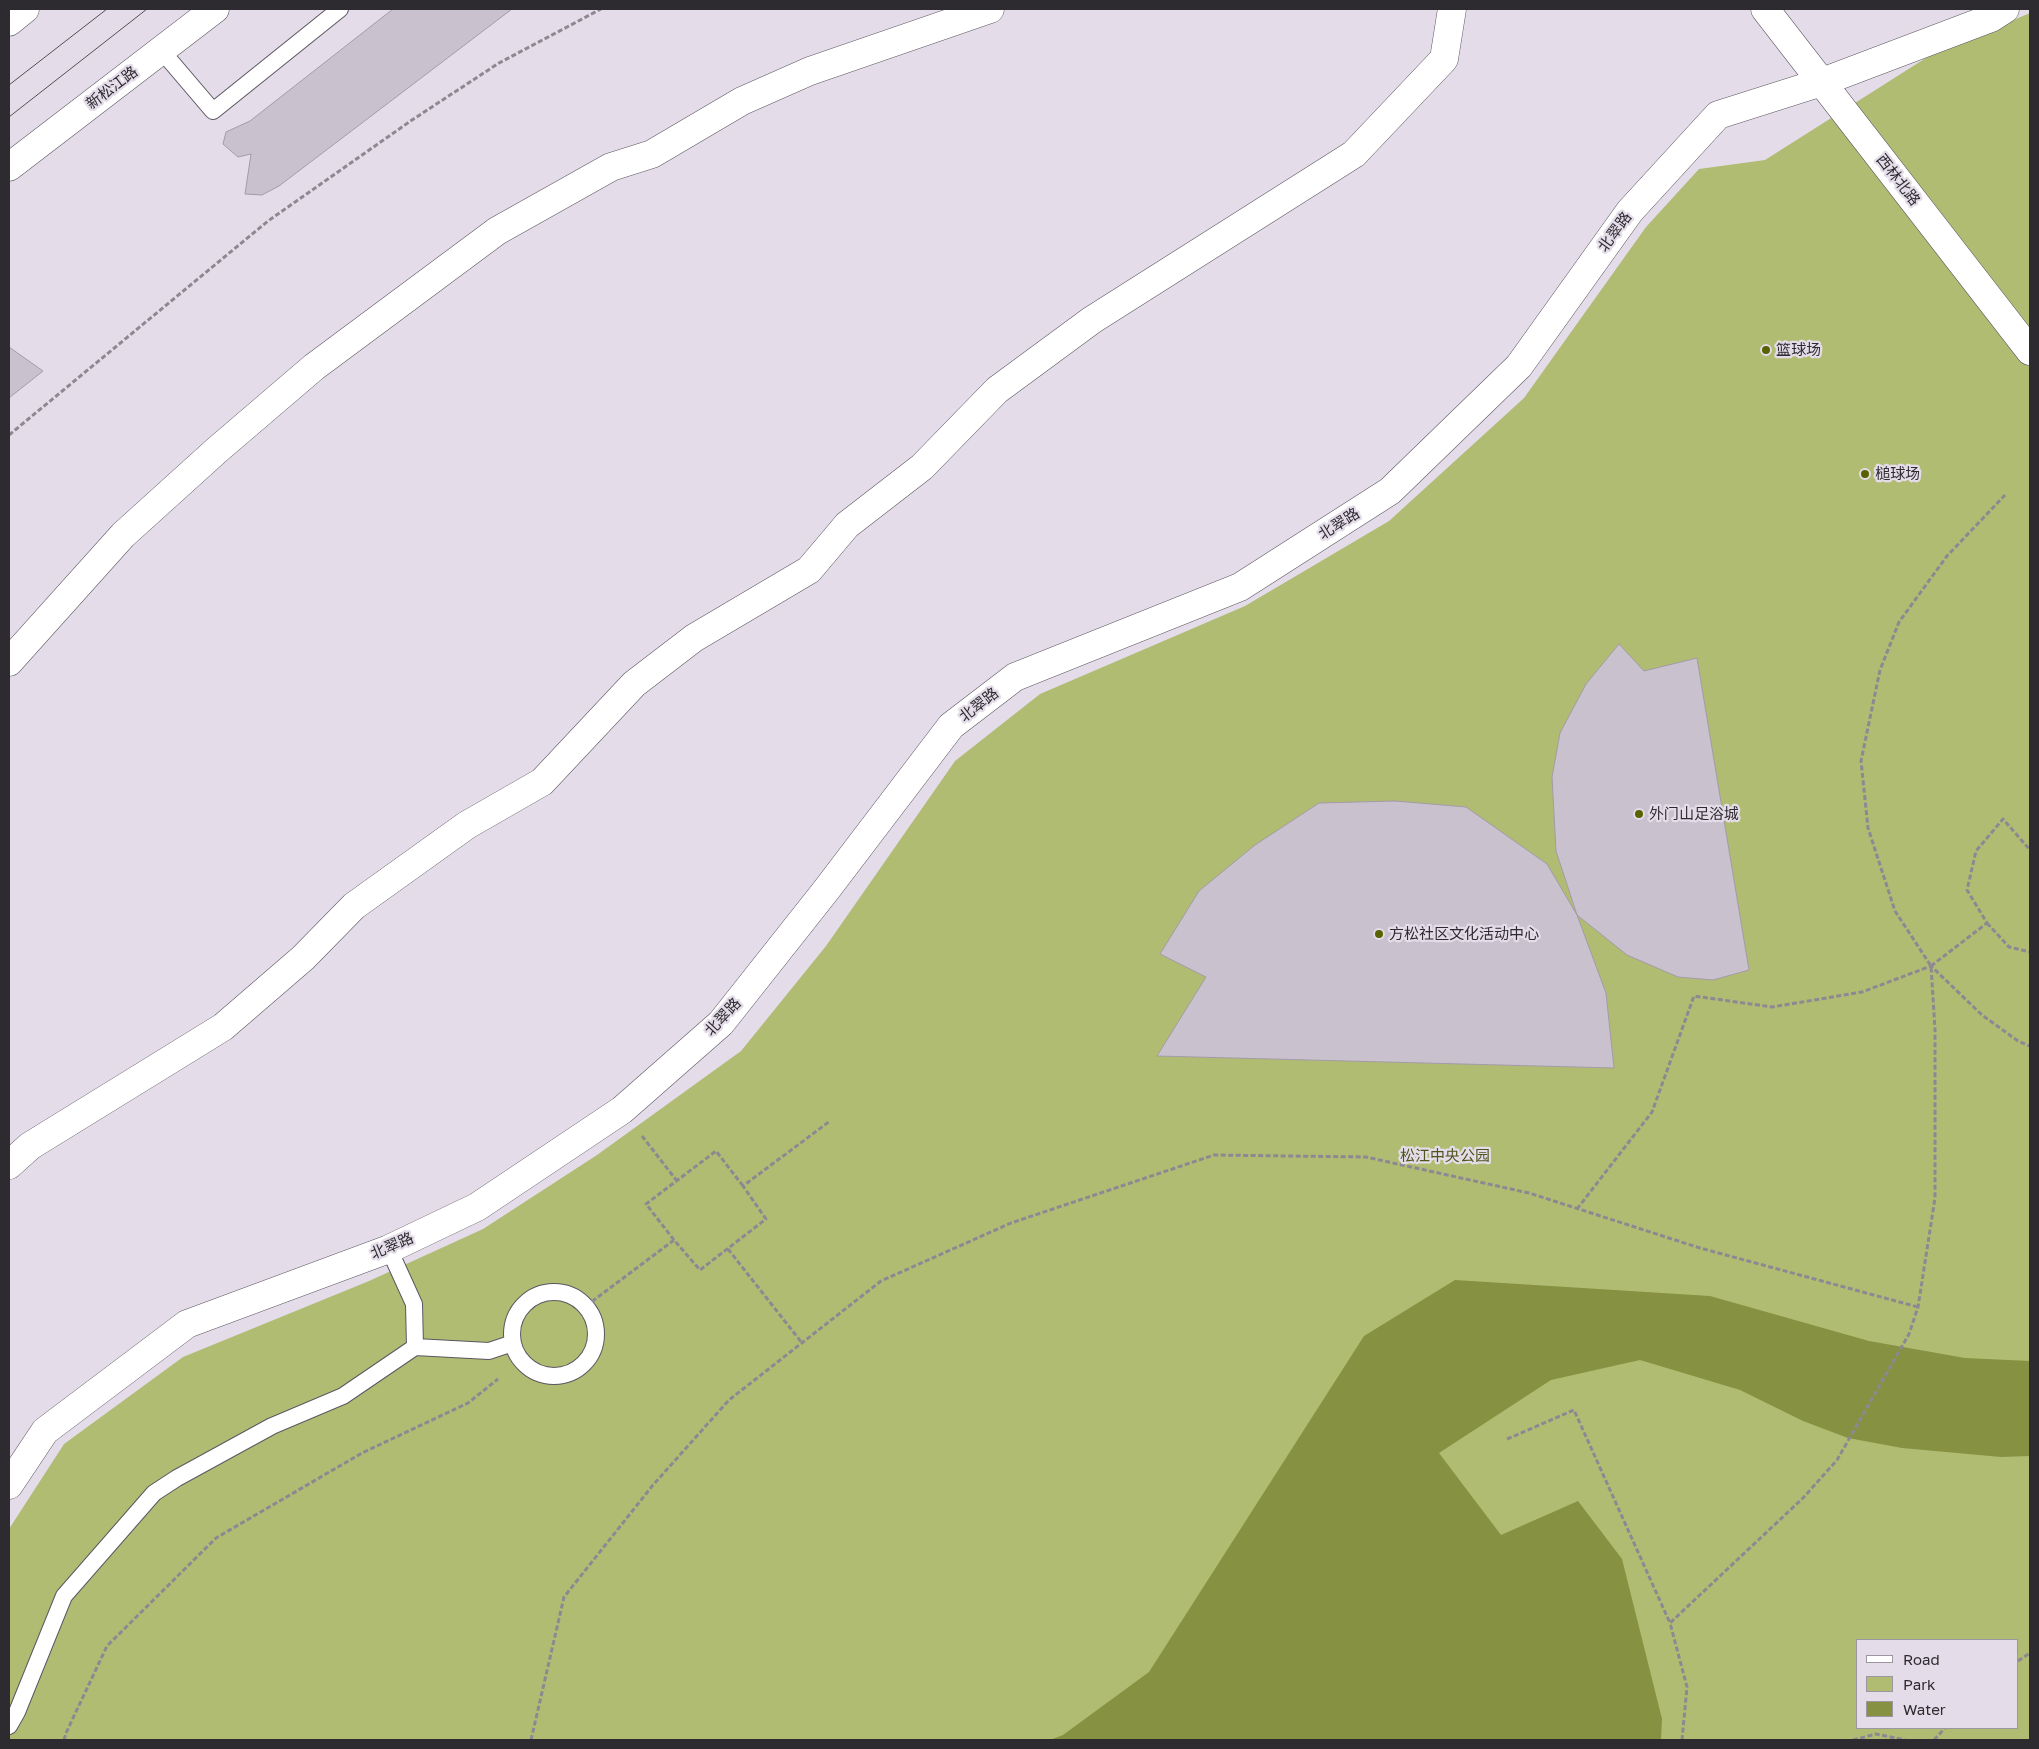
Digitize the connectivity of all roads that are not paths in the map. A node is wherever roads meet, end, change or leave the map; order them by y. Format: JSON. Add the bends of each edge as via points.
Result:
{"nodes":[{"id":1,"x":25,"y":9,"type":"edge"},
{"id":2,"x":215,"y":9,"type":"edge"},
{"id":3,"x":340,"y":9,"type":"edge"},
{"id":4,"x":990,"y":9,"type":"edge"},
{"id":5,"x":1452,"y":9,"type":"edge"},
{"id":6,"x":1765,"y":9,"type":"edge"},
{"id":7,"x":2005,"y":9,"type":"edge"},
{"id":8,"x":9,"y":22,"type":"edge"},
{"id":9,"x":161,"y":50,"type":"junction"},
{"id":10,"x":1822,"y":82,"type":"junction"},
{"id":11,"x":9,"y":167,"type":"edge"},
{"id":12,"x":2030,"y":351,"type":"edge"},
{"id":13,"x":9,"y":662,"type":"edge"},
{"id":14,"x":9,"y":1166,"type":"edge"},
{"id":15,"x":389,"y":1248,"type":"junction"},
{"id":16,"x":513,"y":1343,"type":"junction"},
{"id":17,"x":415,"y":1347,"type":"junction"},
{"id":18,"x":9,"y":1485,"type":"edge"},
{"id":19,"x":9,"y":1726,"type":"edge"}],
"edges":[{"from":1,"to":8,"type":"street"},
{"from":2,"to":9,"type":"street","name":"新松江路"},
{"from":3,"to":9,"type":"lane","via":[[214,111]]},
{"from":4,"to":13,"type":"street","via":[[810,70],[742,101],[652,154],[611,167],[497,231],[314,367],[217,450],[123,535]]},
{"from":5,"to":14,"type":"street","via":[[1444,59],[1354,154],[1092,320],[997,390],[922,467],[847,525],[809,570],[694,638],[634,684],[542,782],[467,825],[354,906],[303,958],[223,1027],[30,1146]]},
{"from":6,"to":10,"type":"street","name":"西林北路"},
{"from":7,"to":10,"type":"street","name":"北翠路","via":[[1991,18]]},
{"from":9,"to":11,"type":"street","name":"新松江路"},
{"from":10,"to":12,"type":"street","name":"西林北路"},
{"from":10,"to":15,"type":"street","name":"北翠路","via":[[1718,115],[1630,211],[1520,366],[1390,491],[1240,587],[1015,677],[951,726],[721,1023],[622,1110],[477,1207]]},
{"from":15,"to":17,"type":"lane","via":[[414,1304]]},
{"from":15,"to":18,"type":"street","name":"北翠路","via":[[187,1324],[45,1431]]},
{"from":16,"to":16,"type":"lane","via":[[512,1329],[524,1304],[549,1292],[563,1292],[576,1297],[586,1306],[597,1331],[591,1356],[570,1374],[557,1376],[532,1370],[522,1361]]},
{"from":16,"to":17,"type":"lane","via":[[489,1351]]},
{"from":17,"to":19,"type":"lane","via":[[343,1396],[272,1426],[154,1493],[64,1596]]}]}
